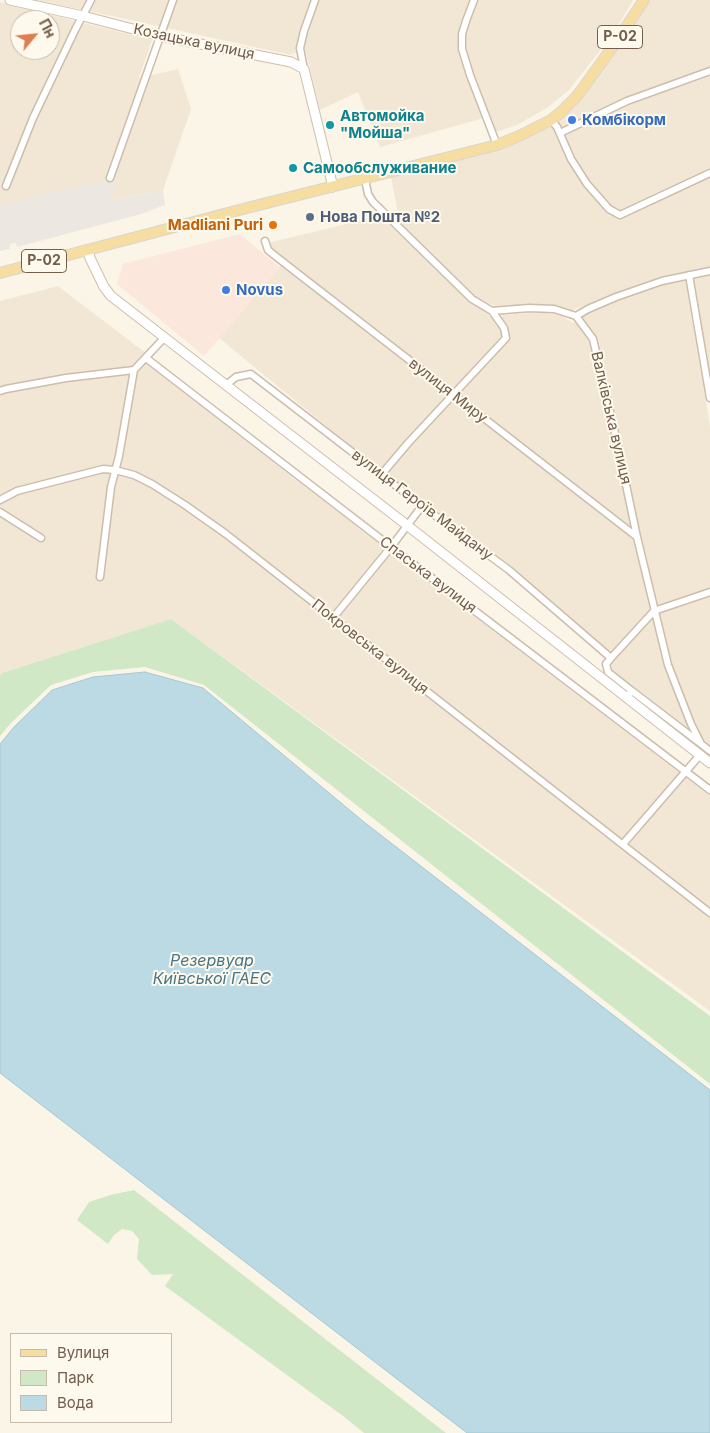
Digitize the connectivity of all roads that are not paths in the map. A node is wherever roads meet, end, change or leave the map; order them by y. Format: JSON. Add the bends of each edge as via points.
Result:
{"nodes":[{"id":1,"x":10,"y":0,"type":"edge"},
{"id":2,"x":91,"y":0,"type":"edge"},
{"id":3,"x":173,"y":0,"type":"edge"},
{"id":4,"x":315,"y":0,"type":"edge"},
{"id":5,"x":474,"y":0,"type":"edge"},
{"id":6,"x":644,"y":0,"type":"edge"},
{"id":7,"x":82,"y":16,"type":"junction"},
{"id":8,"x":160,"y":36,"type":"junction"},
{"id":9,"x":304,"y":69,"type":"junction"},
{"id":10,"x":710,"y":71,"type":"edge"},
{"id":11,"x":551,"y":120,"type":"junction"},
{"id":12,"x":560,"y":133,"type":"junction"},
{"id":13,"x":497,"y":145,"type":"junction"},
{"id":14,"x":710,"y":173,"type":"edge"},
{"id":15,"x":110,"y":178,"type":"dead end"},
{"id":16,"x":365,"y":180,"type":"junction"},
{"id":17,"x":6,"y":186,"type":"dead end"},
{"id":18,"x":333,"y":187,"type":"junction"},
{"id":19,"x":265,"y":241,"type":"dead end"},
{"id":20,"x":88,"y":250,"type":"junction"},
{"id":21,"x":710,"y":271,"type":"edge"},
{"id":22,"x":0,"y":273,"type":"edge"},
{"id":23,"x":689,"y":275,"type":"junction"},
{"id":24,"x":492,"y":311,"type":"junction"},
{"id":25,"x":576,"y":316,"type":"junction"},
{"id":26,"x":165,"y":337,"type":"junction"},
{"id":27,"x":146,"y":358,"type":"junction"},
{"id":28,"x":134,"y":370,"type":"junction"},
{"id":29,"x":226,"y":385,"type":"junction"},
{"id":30,"x":0,"y":391,"type":"edge"},
{"id":31,"x":453,"y":394,"type":"junction"},
{"id":32,"x":710,"y":398,"type":"edge"},
{"id":33,"x":115,"y":470,"type":"junction"},
{"id":34,"x":381,"y":475,"type":"junction"},
{"id":35,"x":0,"y":500,"type":"edge"},
{"id":36,"x":422,"y":506,"type":"junction"},
{"id":37,"x":0,"y":512,"type":"edge"},
{"id":38,"x":408,"y":526,"type":"junction"},
{"id":39,"x":637,"y":536,"type":"junction"},
{"id":40,"x":41,"y":538,"type":"dead end"},
{"id":41,"x":391,"y":547,"type":"junction"},
{"id":42,"x":100,"y":577,"type":"dead end"},
{"id":43,"x":710,"y":592,"type":"edge"},
{"id":44,"x":654,"y":611,"type":"junction"},
{"id":45,"x":333,"y":618,"type":"junction"},
{"id":46,"x":611,"y":658,"type":"junction"},
{"id":47,"x":629,"y":694,"type":"junction"},
{"id":48,"x":701,"y":744,"type":"junction"},
{"id":49,"x":710,"y":751,"type":"edge"},
{"id":50,"x":700,"y":755,"type":"junction"},
{"id":51,"x":710,"y":763,"type":"edge"},
{"id":52,"x":686,"y":772,"type":"junction"},
{"id":53,"x":710,"y":790,"type":"edge"},
{"id":54,"x":623,"y":844,"type":"junction"},
{"id":55,"x":710,"y":913,"type":"edge"}],
"edges":[{"from":1,"to":7,"type":"street","name":"Козацька вулиця"},
{"from":2,"to":7,"type":"street"},
{"from":3,"to":8,"type":"street"},
{"from":4,"to":9,"type":"street","via":[[300,48]]},
{"from":5,"to":13,"type":"street","via":[[462,34],[462,49]]},
{"from":6,"to":11,"type":"main road","number":"Р-02","via":[[577,96]]},
{"from":7,"to":8,"type":"street","name":"Козацька вулиця"},
{"from":7,"to":17,"type":"street","via":[[33,118]]},
{"from":8,"to":9,"type":"street","name":"Козацька вулиця","via":[[291,62]]},
{"from":8,"to":15,"type":"street"},
{"from":9,"to":18,"type":"street"},
{"from":10,"to":12,"type":"street","via":[[627,101]]},
{"from":11,"to":12,"type":"street"},
{"from":11,"to":13,"type":"main road","number":"Р-02"},
{"from":12,"to":14,"type":"street","via":[[587,184],[609,209],[620,215]]},
{"from":13,"to":16,"type":"main road","number":"Р-02"},
{"from":16,"to":18,"type":"main road","number":"Р-02"},
{"from":16,"to":24,"type":"street","via":[[368,194],[381,212],[472,299]]},
{"from":18,"to":20,"type":"main road","number":"Р-02"},
{"from":19,"to":31,"type":"street","name":"вулиця Миру","via":[[274,255]]},
{"from":20,"to":22,"type":"main road","number":"Р-02"},
{"from":20,"to":26,"type":"street","name":"Спаська вулиця","via":[[111,296]]},
{"from":21,"to":23,"type":"street"},
{"from":23,"to":25,"type":"street","via":[[616,297]]},
{"from":23,"to":32,"type":"street"},
{"from":24,"to":25,"type":"street","via":[[554,309]]},
{"from":24,"to":31,"type":"street","via":[[504,328],[506,338]]},
{"from":25,"to":39,"type":"street","name":"Валківська вулиця","via":[[593,339]]},
{"from":26,"to":27,"type":"street"},
{"from":26,"to":29,"type":"street","name":"Спаська вулиця"},
{"from":27,"to":28,"type":"street"},
{"from":27,"to":41,"type":"street","name":"Спаська вулиця"},
{"from":28,"to":30,"type":"street","via":[[66,378]]},
{"from":28,"to":33,"type":"street"},
{"from":29,"to":34,"type":"street","name":"вулиця Героїв Майдану","via":[[236,377],[250,374]]},
{"from":29,"to":38,"type":"street","name":"Спаська вулиця"},
{"from":31,"to":34,"type":"street"},
{"from":31,"to":39,"type":"street","name":"вулиця Миру"},
{"from":33,"to":35,"type":"street","name":"Покровська вулиця","via":[[103,470],[17,491]]},
{"from":33,"to":42,"type":"street"},
{"from":33,"to":45,"type":"street","name":"Покровська вулиця","via":[[134,475],[185,504]]},
{"from":34,"to":36,"type":"street","name":"вулиця Героїв Майдану"},
{"from":36,"to":38,"type":"street"},
{"from":36,"to":46,"type":"street","name":"вулиця Героїв Майдану","via":[[509,570]]},
{"from":37,"to":40,"type":"street"},
{"from":38,"to":41,"type":"street"},
{"from":38,"to":47,"type":"street","name":"Спаська вулиця"},
{"from":39,"to":44,"type":"street","name":"Валківська вулиця"},
{"from":41,"to":45,"type":"street"},
{"from":41,"to":52,"type":"street","name":"Спаська вулиця"},
{"from":43,"to":44,"type":"street"},
{"from":44,"to":46,"type":"street"},
{"from":44,"to":48,"type":"street","name":"Валківська вулиця","via":[[668,665]]},
{"from":45,"to":54,"type":"street","name":"Покровська вулиця"},
{"from":46,"to":47,"type":"street","via":[[606,664],[608,672]]},
{"from":47,"to":48,"type":"street"},
{"from":47,"to":50,"type":"street","name":"Спаська вулиця"},
{"from":48,"to":49,"type":"street","name":"Валківська вулиця"},
{"from":50,"to":51,"type":"street","name":"Спаська вулиця"},
{"from":50,"to":52,"type":"street"},
{"from":52,"to":53,"type":"street","name":"Спаська вулиця"},
{"from":52,"to":54,"type":"street"},
{"from":54,"to":55,"type":"street","name":"Покровська вулиця"}]}
